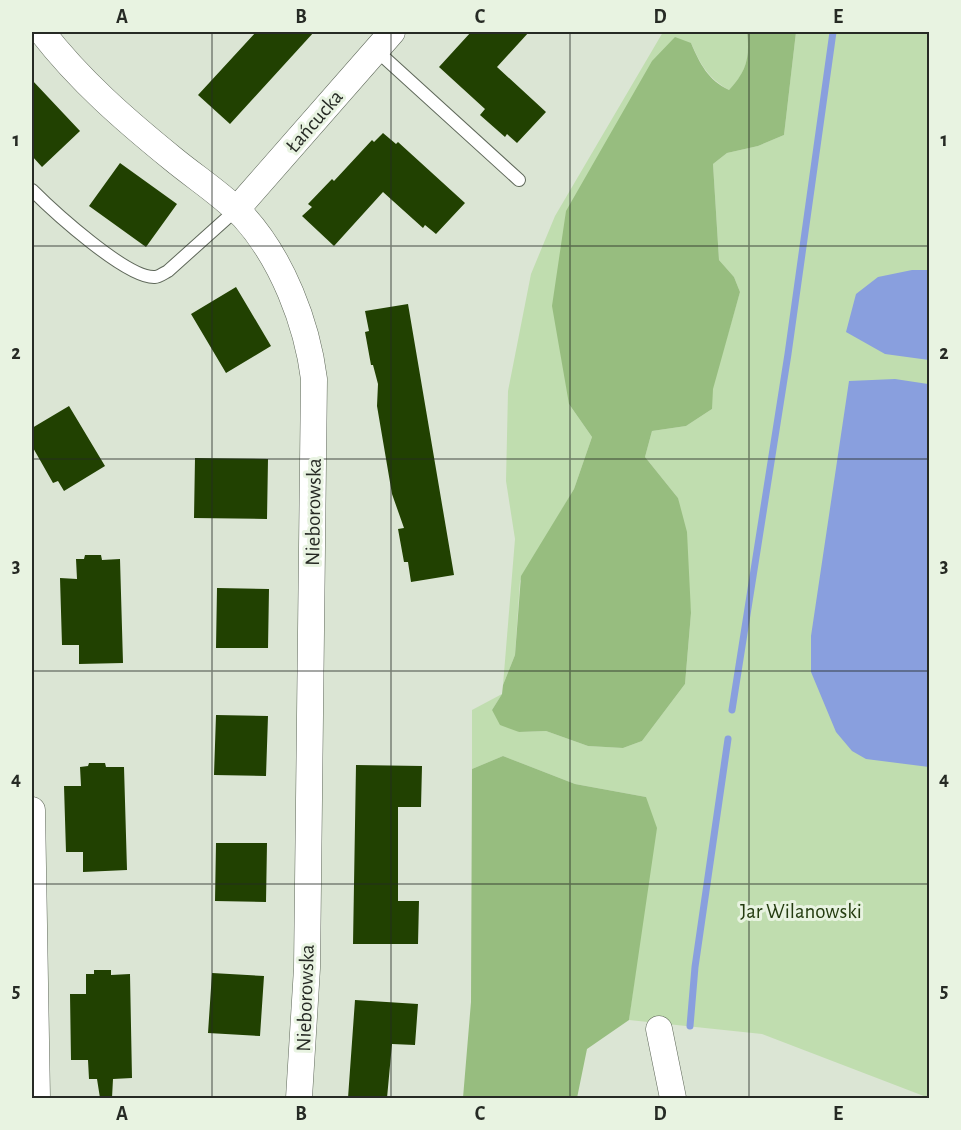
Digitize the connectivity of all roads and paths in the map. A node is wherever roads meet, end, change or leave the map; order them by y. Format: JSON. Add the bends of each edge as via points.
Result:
{"nodes":[{"id":1,"x":42,"y":32,"type":"edge"},
{"id":2,"x":384,"y":41,"type":"edge"},
{"id":3,"x":519,"y":180,"type":"dead end"},
{"id":4,"x":32,"y":190,"type":"edge"},
{"id":5,"x":237,"y":210,"type":"junction"},
{"id":6,"x":32,"y":810,"type":"edge"},
{"id":7,"x":659,"y":1029,"type":"dead end"},
{"id":8,"x":35,"y":1085,"type":"edge"},
{"id":9,"x":300,"y":1098,"type":"edge"},
{"id":10,"x":673,"y":1098,"type":"edge"}],
"edges":[{"from":1,"to":5,"type":"street","name":"Nieborowska","via":[[105,103]]},
{"from":2,"to":3,"type":"lane"},
{"from":2,"to":5,"type":"street","name":"Łańcucka"},
{"from":4,"to":5,"type":"lane","via":[[120,263],[156,277],[168,272]]},
{"from":5,"to":9,"type":"street","name":"Nieborowska","via":[[265,246],[285,283],[298,315],[314,379],[307,968]]},
{"from":6,"to":8,"type":"street"},
{"from":7,"to":10,"type":"street"}]}
